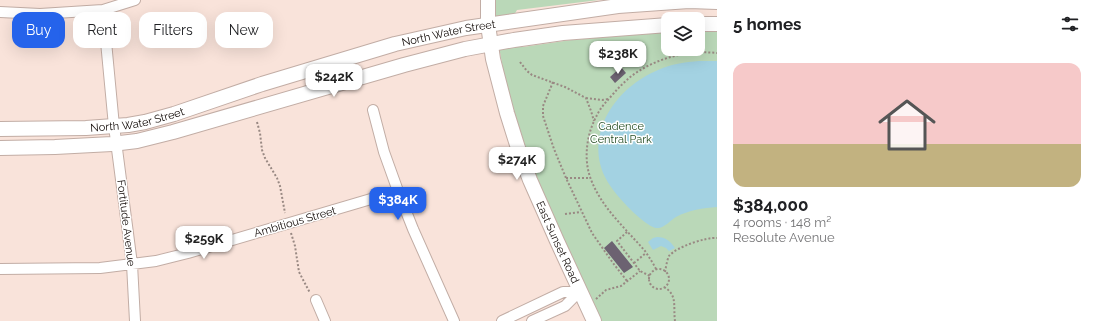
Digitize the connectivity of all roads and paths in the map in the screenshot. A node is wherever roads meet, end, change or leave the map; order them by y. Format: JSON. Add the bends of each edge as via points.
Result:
{"nodes":[{"id":1,"x":135,"y":0,"type":"edge"},
{"id":2,"x":488,"y":0,"type":"edge"},
{"id":3,"x":717,"y":2,"type":"edge"},
{"id":4,"x":103,"y":10,"type":"junction"},
{"id":5,"x":0,"y":12,"type":"edge"},
{"id":6,"x":705,"y":24,"type":"edge"},
{"id":7,"x":717,"y":24,"type":"edge"},
{"id":8,"x":488,"y":25,"type":"junction"},
{"id":9,"x":661,"y":26,"type":"edge"},
{"id":10,"x":491,"y":44,"type":"junction"},
{"id":11,"x":717,"y":53,"type":"edge"},
{"id":12,"x":520,"y":62,"type":"dead end"},
{"id":13,"x":553,"y":82,"type":"junction"},
{"id":14,"x":586,"y":98,"type":"junction"},
{"id":15,"x":609,"y":99,"type":"junction"},
{"id":16,"x":373,"y":110,"type":"dead end"},
{"id":17,"x":594,"y":121,"type":"junction"},
{"id":18,"x":257,"y":122,"type":"dead end"},
{"id":19,"x":114,"y":126,"type":"junction"},
{"id":20,"x":0,"y":129,"type":"edge"},
{"id":21,"x":116,"y":144,"type":"junction"},
{"id":22,"x":0,"y":148,"type":"edge"},
{"id":23,"x":566,"y":178,"type":"junction"},
{"id":24,"x":590,"y":178,"type":"junction"},
{"id":25,"x":398,"y":192,"type":"junction"},
{"id":26,"x":581,"y":212,"type":"junction"},
{"id":27,"x":565,"y":214,"type":"dead end"},
{"id":28,"x":288,"y":224,"type":"junction"},
{"id":29,"x":628,"y":232,"type":"junction"},
{"id":30,"x":717,"y":238,"type":"edge"},
{"id":31,"x":646,"y":253,"type":"junction"},
{"id":32,"x":634,"y":263,"type":"junction"},
{"id":33,"x":132,"y":264,"type":"junction"},
{"id":34,"x":0,"y":269,"type":"edge"},
{"id":35,"x":656,"y":269,"type":"junction"},
{"id":36,"x":640,"y":271,"type":"junction"},
{"id":37,"x":665,"y":272,"type":"junction"},
{"id":38,"x":650,"y":276,"type":"junction"},
{"id":39,"x":627,"y":281,"type":"junction"},
{"id":40,"x":664,"y":287,"type":"junction"},
{"id":41,"x":579,"y":292,"type":"junction"},
{"id":42,"x":316,"y":300,"type":"joint"},
{"id":43,"x":593,"y":300,"type":"dead end"},
{"id":44,"x":135,"y":321,"type":"edge"},
{"id":45,"x":325,"y":321,"type":"edge"},
{"id":46,"x":454,"y":321,"type":"edge"},
{"id":47,"x":502,"y":321,"type":"edge"},
{"id":48,"x":532,"y":321,"type":"edge"},
{"id":49,"x":594,"y":321,"type":"edge"},
{"id":50,"x":675,"y":321,"type":"edge"}],
"edges":[{"from":1,"to":4,"type":"street"},
{"from":2,"to":8,"type":"main road","name":"East Sunset Road"},
{"from":3,"to":8,"type":"main road","name":"North Water Street","via":[[618,6]]},
{"from":4,"to":5,"type":"street","via":[[40,14]]},
{"from":4,"to":19,"type":"street","name":"Fortitude Avenue"},
{"from":6,"to":7,"type":"main road"},
{"from":8,"to":10,"type":"main road","name":"East Sunset Road"},
{"from":8,"to":19,"type":"main road","name":"North Water Street","via":[[395,44],[262,84],[174,114]]},
{"from":9,"to":10,"type":"main road","name":"North Water Street","via":[[563,33]]},
{"from":10,"to":21,"type":"main road","name":"North Water Street","via":[[404,65],[173,132]]},
{"from":10,"to":41,"type":"main road","name":"East Sunset Road","via":[[518,148]]},
{"from":11,"to":15,"type":"path","via":[[693,53],[659,61],[625,81]]},
{"from":12,"to":13,"type":"path","via":[[532,75]]},
{"from":13,"to":14,"type":"path"},
{"from":13,"to":23,"type":"path","via":[[543,106],[543,116]]},
{"from":14,"to":15,"type":"path"},
{"from":14,"to":17,"type":"path"},
{"from":15,"to":17,"type":"path"},
{"from":16,"to":25,"type":"street"},
{"from":17,"to":24,"type":"path","via":[[587,149]]},
{"from":18,"to":28,"type":"path","via":[[262,150],[280,186]]},
{"from":19,"to":20,"type":"main road","name":"North Water Street"},
{"from":19,"to":21,"type":"street","name":"Fortitude Avenue"},
{"from":21,"to":22,"type":"main road","name":"North Water Street"},
{"from":21,"to":33,"type":"street","name":"Fortitude Avenue"},
{"from":23,"to":24,"type":"path"},
{"from":23,"to":26,"type":"path"},
{"from":24,"to":29,"type":"path","via":[[605,206]]},
{"from":25,"to":28,"type":"street","name":"Ambitious Street"},
{"from":25,"to":46,"type":"street"},
{"from":26,"to":27,"type":"path"},
{"from":26,"to":39,"type":"path","via":[[600,245]]},
{"from":28,"to":33,"type":"street","name":"Ambitious Street","via":[[188,253]]},
{"from":28,"to":42,"type":"path","via":[[299,272]]},
{"from":29,"to":31,"type":"path"},
{"from":29,"to":32,"type":"path","via":[[617,241]]},
{"from":30,"to":37,"type":"path","via":[[699,240],[675,251],[669,256]]},
{"from":31,"to":32,"type":"path"},
{"from":31,"to":35,"type":"path"},
{"from":32,"to":36,"type":"path"},
{"from":33,"to":34,"type":"street","name":"Ambitious Street","via":[[100,268]]},
{"from":33,"to":44,"type":"street","name":"Fortitude Avenue"},
{"from":35,"to":37,"type":"path"},
{"from":35,"to":38,"type":"path"},
{"from":36,"to":38,"type":"path"},
{"from":36,"to":39,"type":"path"},
{"from":37,"to":40,"type":"path","via":[[668,279]]},
{"from":38,"to":40,"type":"path","via":[[652,286],[658,289]]},
{"from":39,"to":43,"type":"path","via":[[621,286],[606,290]]},
{"from":40,"to":50,"type":"path","via":[[673,295]]},
{"from":41,"to":47,"type":"street","via":[[563,292]]},
{"from":41,"to":48,"type":"street","via":[[565,306]]},
{"from":41,"to":49,"type":"main road","name":"East Sunset Road"},
{"from":42,"to":45,"type":"street"}]}
